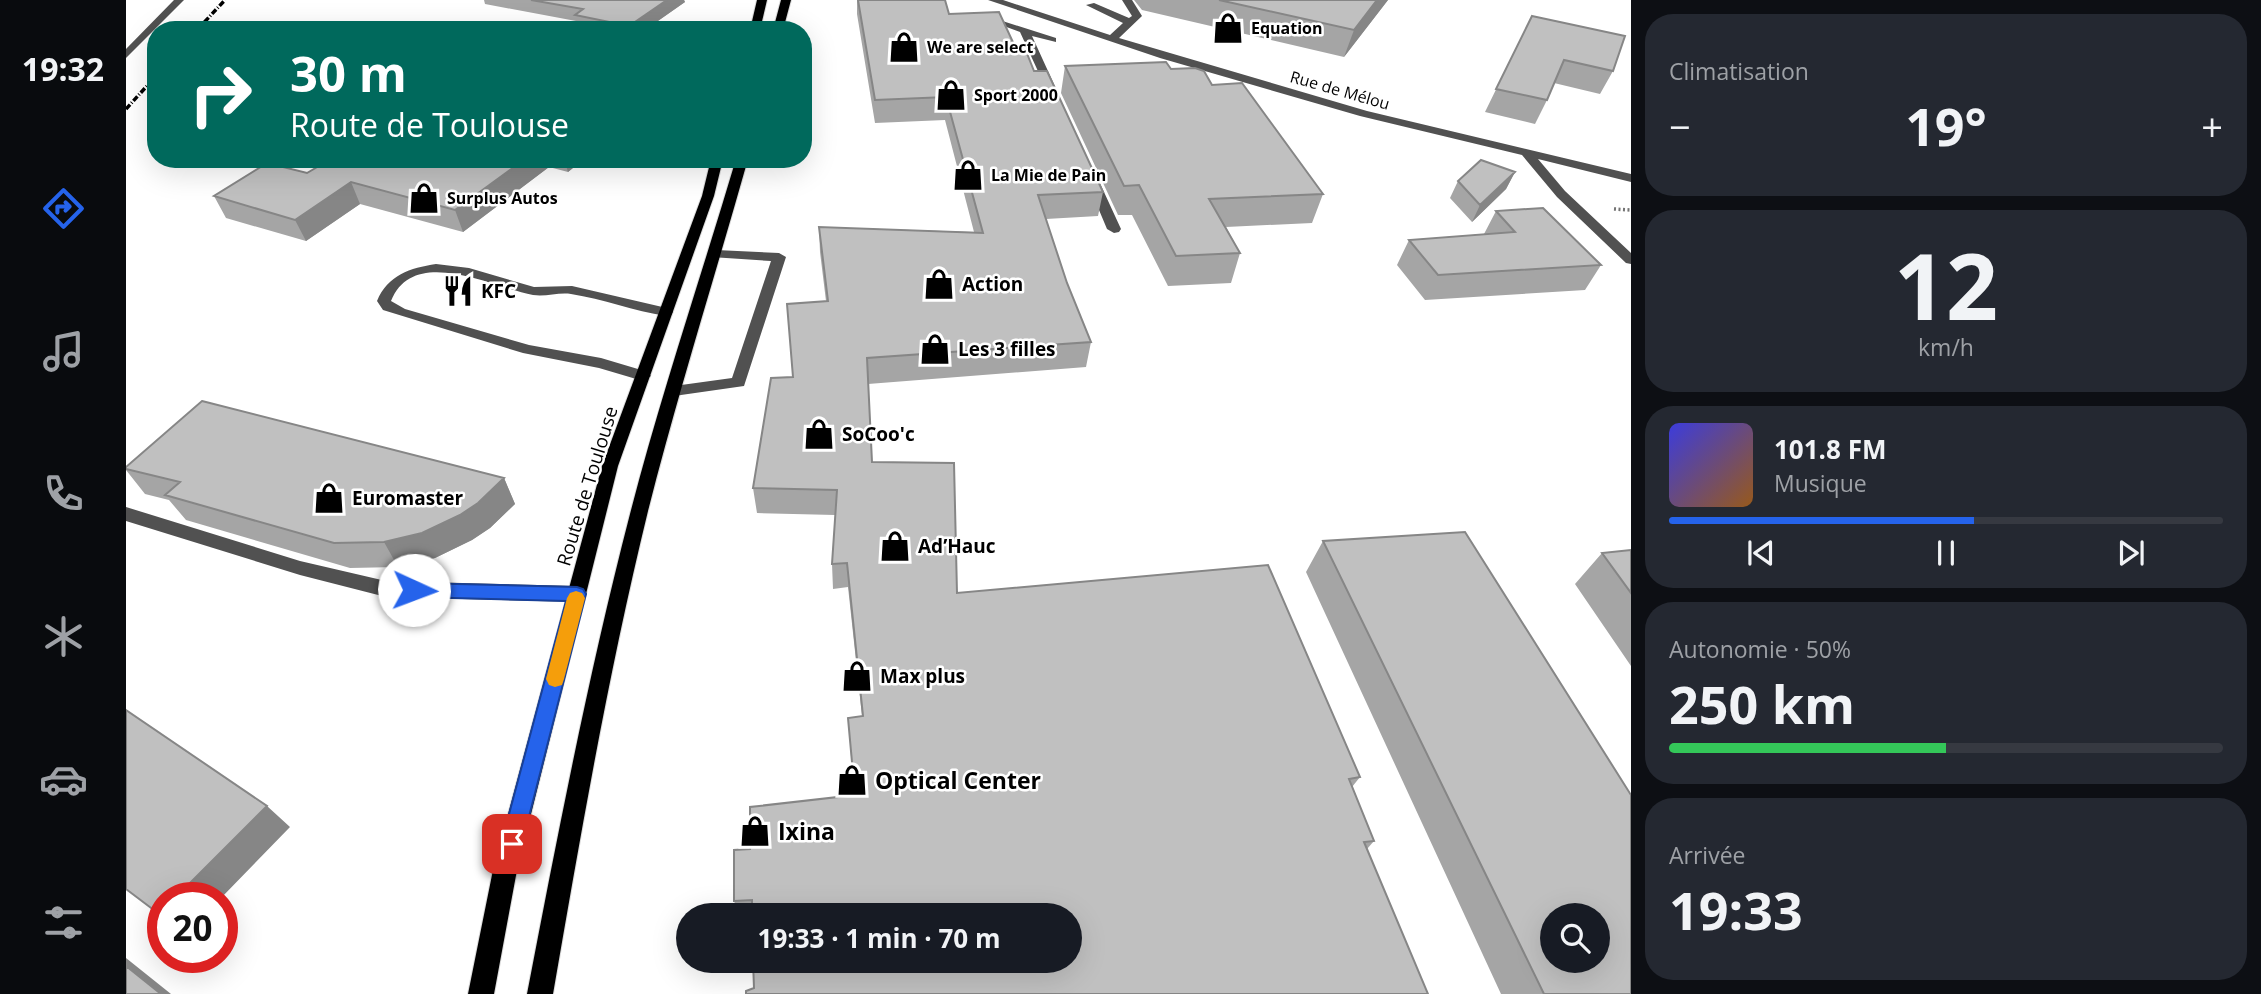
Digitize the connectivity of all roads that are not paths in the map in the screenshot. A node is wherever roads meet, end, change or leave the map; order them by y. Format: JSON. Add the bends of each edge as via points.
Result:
{"nodes":[{"id":1,"x":179,"y":0,"type":"edge"},
{"id":2,"x":762,"y":0,"type":"edge"},
{"id":3,"x":786,"y":0,"type":"edge"},
{"id":4,"x":993,"y":0,"type":"edge"},
{"id":5,"x":1004,"y":0,"type":"edge"},
{"id":6,"x":1109,"y":0,"type":"edge"},
{"id":7,"x":1126,"y":0,"type":"edge"},
{"id":8,"x":1087,"y":3,"type":"edge"},
{"id":9,"x":1045,"y":17,"type":"junction"},
{"id":10,"x":996,"y":20,"type":"edge"},
{"id":11,"x":159,"y":21,"type":"edge"},
{"id":12,"x":757,"y":21,"type":"edge"},
{"id":13,"x":780,"y":21,"type":"edge"},
{"id":14,"x":1130,"y":24,"type":"junction"},
{"id":15,"x":1024,"y":29,"type":"junction"},
{"id":16,"x":147,"y":33,"type":"edge"},
{"id":17,"x":1112,"y":39,"type":"junction"},
{"id":18,"x":1052,"y":40,"type":"dead end"},
{"id":19,"x":126,"y":55,"type":"edge"},
{"id":20,"x":1058,"y":104,"type":"edge"},
{"id":21,"x":1527,"y":154,"type":"junction"},
{"id":22,"x":1086,"y":166,"type":"edge"},
{"id":23,"x":715,"y":168,"type":"edge"},
{"id":24,"x":740,"y":168,"type":"edge"},
{"id":25,"x":1630,"y":178,"type":"edge"},
{"id":26,"x":1631,"y":191,"type":"edge"},
{"id":27,"x":1114,"y":229,"type":"dead end"},
{"id":28,"x":716,"y":254,"type":"junction"},
{"id":29,"x":1631,"y":260,"type":"edge"},
{"id":30,"x":666,"y":312,"type":"junction"},
{"id":31,"x":643,"y":376,"type":"junction"},
{"id":32,"x":674,"y":391,"type":"junction"},
{"id":33,"x":126,"y":514,"type":"edge"},
{"id":34,"x":577,"y":594,"type":"junction"},
{"id":35,"x":481,"y":994,"type":"edge"},
{"id":36,"x":540,"y":994,"type":"edge"}],
"edges":[{"from":1,"to":11,"type":"street"},
{"from":2,"to":12,"type":"main road"},
{"from":3,"to":13,"type":"main road"},
{"from":4,"to":9,"type":"street","name":"Rue de Mélou"},
{"from":5,"to":9,"type":"street","name":"Rue de Mélou"},
{"from":6,"to":8,"type":"street"},
{"from":7,"to":14,"type":"street","via":[[1137,16]]},
{"from":8,"to":14,"type":"street"},
{"from":9,"to":15,"type":"street"},
{"from":9,"to":17,"type":"street","name":"Rue de Mélou"},
{"from":10,"to":15,"type":"street"},
{"from":14,"to":17,"type":"street"},
{"from":15,"to":18,"type":"street"},
{"from":15,"to":20,"type":"street"},
{"from":16,"to":19,"type":"street"},
{"from":17,"to":21,"type":"street","name":"Rue de Mélou","via":[[1364,114]]},
{"from":21,"to":25,"type":"street","name":"Rue de Mélou"},
{"from":21,"to":29,"type":"street","via":[[1561,194]]},
{"from":22,"to":27,"type":"street"},
{"from":23,"to":30,"type":"main road","name":"Route de Toulouse"},
{"from":24,"to":28,"type":"main road"},
{"from":25,"to":26,"type":"street","via":[[1627,186]]},
{"from":28,"to":32,"type":"main road"},
{"from":28,"to":32,"type":"street","via":[[779,257],[738,382]]},
{"from":30,"to":31,"type":"main road","name":"Route de Toulouse"},
{"from":30,"to":31,"type":"street","via":[[568,289],[537,292],[434,267],[401,279],[386,293],[388,307],[400,312],[528,350]]},
{"from":31,"to":34,"type":"main road","name":"Route de Toulouse","via":[[610,466]]},
{"from":32,"to":36,"type":"main road","via":[[627,561],[569,829]]},
{"from":33,"to":34,"type":"street","via":[[300,568],[386,589]]},
{"from":34,"to":35,"type":"main road","name":"Route de Toulouse","via":[[505,870]]}]}
